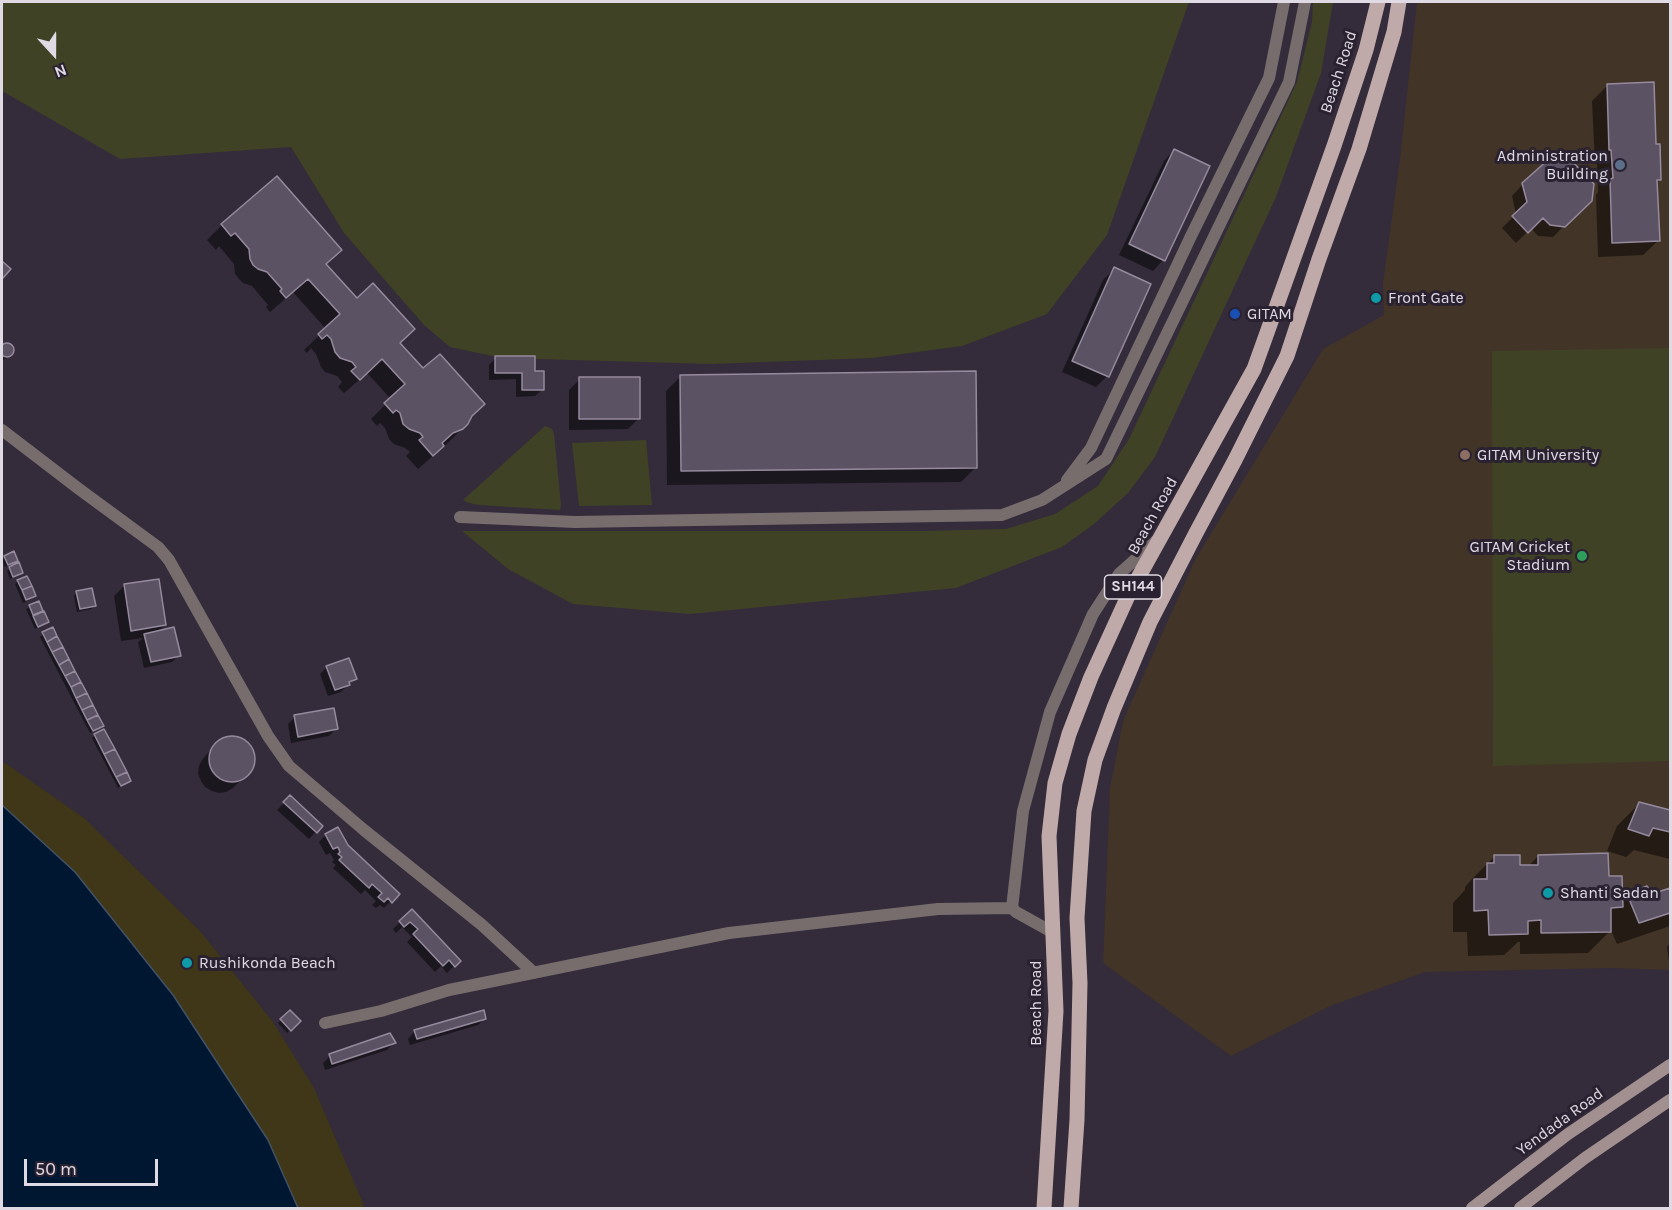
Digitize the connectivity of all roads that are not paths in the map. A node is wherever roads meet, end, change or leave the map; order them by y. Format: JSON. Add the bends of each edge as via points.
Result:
{"nodes":[{"id":1,"x":1284,"y":2,"type":"edge"},
{"id":2,"x":1305,"y":2,"type":"edge"},
{"id":3,"x":1378,"y":2,"type":"edge"},
{"id":4,"x":1399,"y":2,"type":"edge"},
{"id":5,"x":2,"y":430,"type":"edge"},
{"id":6,"x":1062,"y":486,"type":"junction"},
{"id":7,"x":460,"y":517,"type":"dead end"},
{"id":8,"x":1161,"y":536,"type":"junction"},
{"id":9,"x":1012,"y":908,"type":"junction"},
{"id":10,"x":1052,"y":932,"type":"junction"},
{"id":11,"x":534,"y":973,"type":"junction"},
{"id":12,"x":325,"y":1023,"type":"dead end"},
{"id":13,"x":1671,"y":1065,"type":"edge"},
{"id":14,"x":1671,"y":1100,"type":"edge"},
{"id":15,"x":1044,"y":1209,"type":"edge"},
{"id":16,"x":1071,"y":1209,"type":"edge"},
{"id":17,"x":1472,"y":1209,"type":"edge"},
{"id":18,"x":1520,"y":1209,"type":"edge"}],
"edges":[{"from":1,"to":6,"type":"street","via":[[1269,78],[1091,448]]},
{"from":2,"to":6,"type":"street","via":[[1289,82],[1106,459]]},
{"from":3,"to":8,"type":"main road","name":"Beach Road","number":"SH144","via":[[1334,146],[1254,369]]},
{"from":4,"to":16,"type":"main road","number":"SH144","via":[[1394,32],[1359,149],[1287,356],[1150,622],[1095,760],[1084,811],[1077,918],[1080,983]]},
{"from":5,"to":11,"type":"street","via":[[158,547],[289,766],[482,925]]},
{"from":6,"to":7,"type":"street","via":[[1042,500],[1002,515],[574,522]]},
{"from":8,"to":9,"type":"street","via":[[1119,574],[1093,614],[1050,712],[1023,811]]},
{"from":8,"to":10,"type":"main road","name":"Beach Road","number":"SH144","via":[[1091,677],[1055,783],[1049,836]]},
{"from":9,"to":10,"type":"street"},
{"from":9,"to":11,"type":"street","via":[[938,909],[729,933]]},
{"from":10,"to":15,"type":"main road","name":"Beach Road","number":"SH144","via":[[1056,1011]]},
{"from":11,"to":12,"type":"street","via":[[449,990]]},
{"from":13,"to":17,"type":"main road","name":"Yendada Road","via":[[1568,1134]]},
{"from":14,"to":18,"type":"main road","via":[[1585,1158]]}]}
